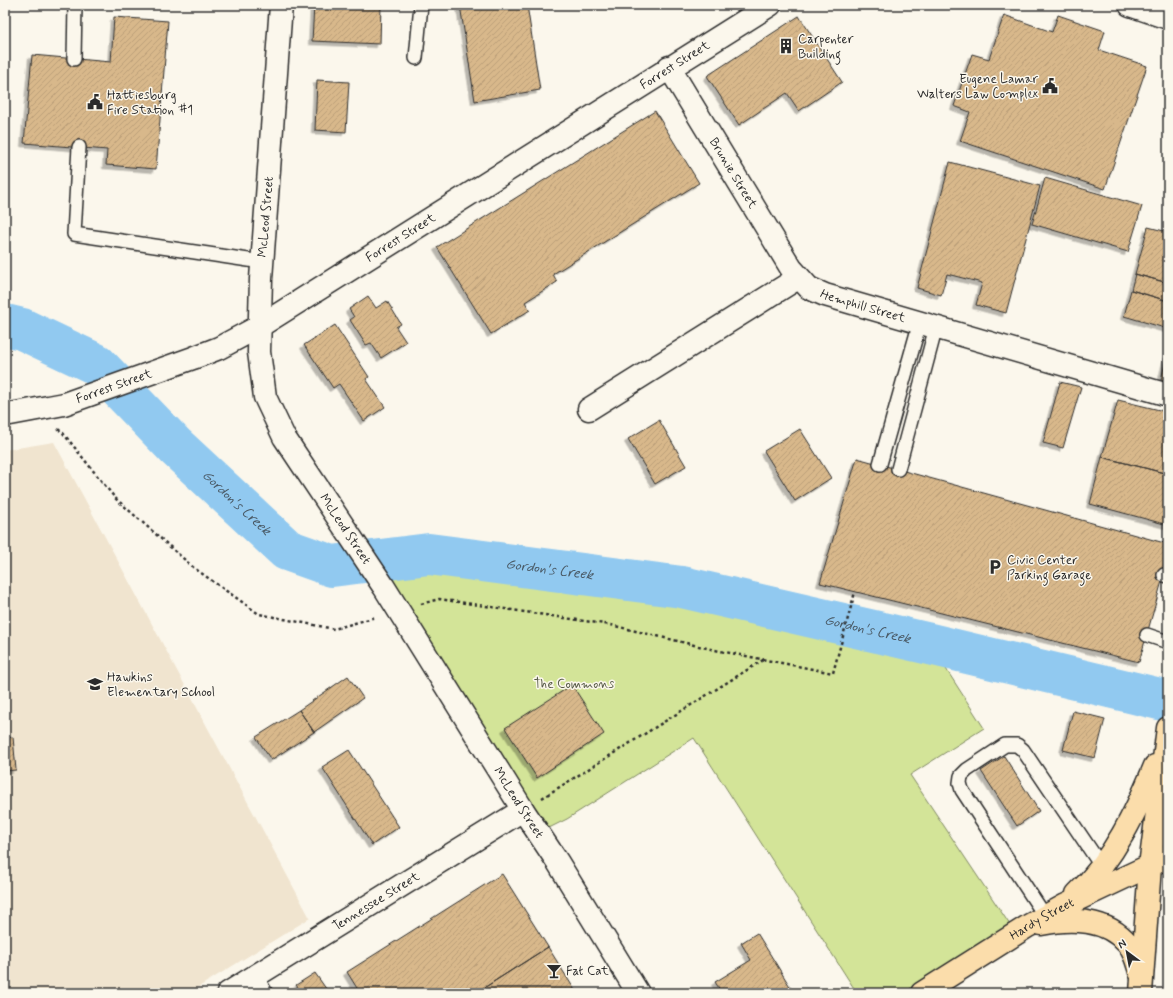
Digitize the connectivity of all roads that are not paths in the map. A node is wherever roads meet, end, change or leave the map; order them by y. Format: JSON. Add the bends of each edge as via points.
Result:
{"nodes":[{"id":1,"x":75,"y":5,"type":"edge"},
{"id":2,"x":281,"y":5,"type":"edge"},
{"id":3,"x":421,"y":5,"type":"edge"},
{"id":4,"x":770,"y":5,"type":"edge"},
{"id":5,"x":1131,"y":5,"type":"edge"},
{"id":6,"x":1168,"y":18,"type":"edge"},
{"id":7,"x":416,"y":58,"type":"dead end"},
{"id":8,"x":74,"y":59,"type":"dead end"},
{"id":9,"x":669,"y":67,"type":"junction"},
{"id":10,"x":79,"y":146,"type":"dead end"},
{"id":11,"x":262,"y":262,"type":"junction"},
{"id":12,"x":798,"y":278,"type":"junction"},
{"id":13,"x":928,"y":324,"type":"junction"},
{"id":14,"x":260,"y":326,"type":"junction"},
{"id":15,"x":1168,"y":395,"type":"edge"},
{"id":16,"x":590,"y":409,"type":"dead end"},
{"id":17,"x":5,"y":415,"type":"edge"},
{"id":18,"x":880,"y":464,"type":"dead end"},
{"id":19,"x":898,"y":469,"type":"dead end"},
{"id":20,"x":1147,"y":635,"type":"dead end"},
{"id":21,"x":1168,"y":642,"type":"edge"},
{"id":22,"x":1167,"y":734,"type":"edge"},
{"id":23,"x":1165,"y":781,"type":"edge"},
{"id":24,"x":531,"y":805,"type":"junction"},
{"id":25,"x":1159,"y":862,"type":"edge"},
{"id":26,"x":1102,"y":867,"type":"junction"},
{"id":27,"x":1066,"y":904,"type":"junction"},
{"id":28,"x":1037,"y":921,"type":"junction"},
{"id":29,"x":261,"y":985,"type":"edge"},
{"id":30,"x":1141,"y":985,"type":"edge"},
{"id":31,"x":228,"y":993,"type":"edge"},
{"id":32,"x":638,"y":993,"type":"edge"},
{"id":33,"x":922,"y":993,"type":"edge"}],
"edges":[{"from":1,"to":8,"type":"lane"},
{"from":2,"to":11,"type":"street","name":"McLeod Street"},
{"from":3,"to":7,"type":"lane"},
{"from":4,"to":9,"type":"street","name":"Forrest Street"},
{"from":5,"to":6,"type":"street"},
{"from":9,"to":12,"type":"street","name":"Brunie Street"},
{"from":9,"to":14,"type":"street","name":"Forrest Street"},
{"from":10,"to":11,"type":"lane","via":[[74,234]]},
{"from":11,"to":14,"type":"street","name":"McLeod Street"},
{"from":12,"to":13,"type":"street","name":"Hemphill Street","via":[[809,288],[825,295]]},
{"from":12,"to":16,"type":"street"},
{"from":13,"to":15,"type":"street","name":"Hemphill Street"},
{"from":13,"to":18,"type":"lane"},
{"from":13,"to":19,"type":"lane"},
{"from":14,"to":17,"type":"street","name":"Forrest Street","via":[[219,348],[64,404]]},
{"from":14,"to":24,"type":"street","name":"McLeod Street","via":[[261,378],[272,416],[344,529]]},
{"from":20,"to":21,"type":"lane"},
{"from":22,"to":23,"type":"main road"},
{"from":22,"to":26,"type":"main road","via":[[1130,821]]},
{"from":23,"to":25,"type":"main road"},
{"from":24,"to":29,"type":"street","name":"Tennessee Street"},
{"from":24,"to":32,"type":"street","name":"McLeod Street","via":[[557,860]]},
{"from":25,"to":27,"type":"main road","name":"Hardy Street"},
{"from":25,"to":30,"type":"main road"},
{"from":26,"to":27,"type":"main road"},
{"from":26,"to":28,"type":"lane","via":[[1023,750],[1017,745],[1005,746],[967,770],[961,776],[962,790]]},
{"from":27,"to":28,"type":"main road","name":"Hardy Street"},
{"from":28,"to":30,"type":"main road","via":[[1089,921],[1115,932],[1136,956]]},
{"from":28,"to":33,"type":"main road","name":"Hardy Street"},
{"from":29,"to":31,"type":"street","name":"Tennessee Street"}]}
